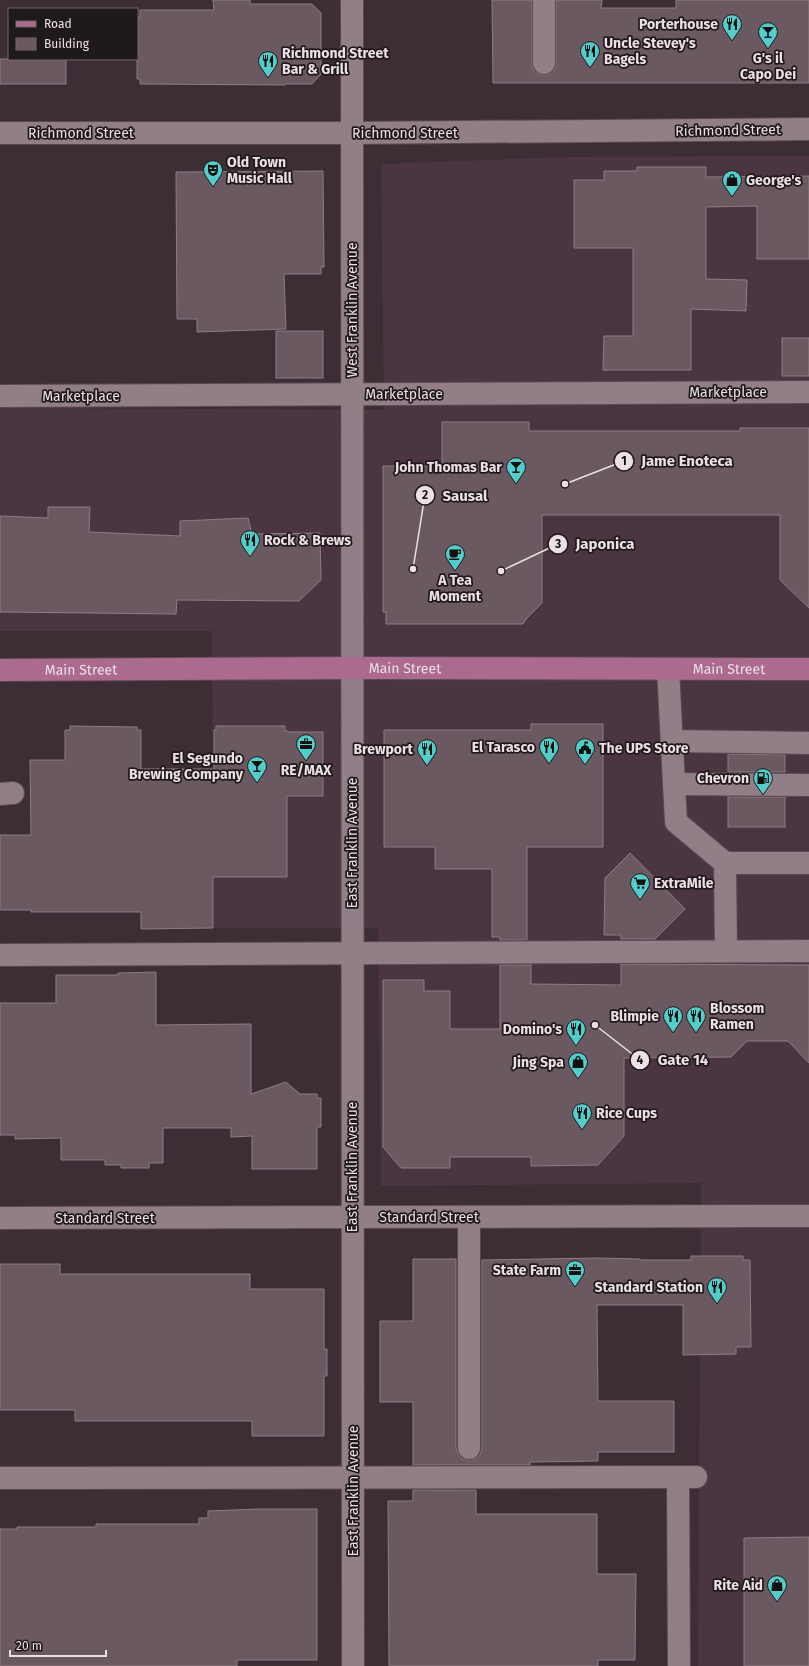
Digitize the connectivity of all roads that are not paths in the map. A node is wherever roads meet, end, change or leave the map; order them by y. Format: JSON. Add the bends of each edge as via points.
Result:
{"nodes":[{"id":1,"x":352,"y":0,"type":"edge"},
{"id":2,"x":544,"y":0,"type":"edge"},
{"id":3,"x":544,"y":63,"type":"dead end"},
{"id":4,"x":809,"y":129,"type":"edge"},
{"id":5,"x":0,"y":133,"type":"edge"},
{"id":6,"x":352,"y":133,"type":"junction"},
{"id":7,"x":809,"y":392,"type":"edge"},
{"id":8,"x":352,"y":394,"type":"junction"},
{"id":9,"x":0,"y":396,"type":"edge"},
{"id":10,"x":352,"y":668,"type":"junction"},
{"id":11,"x":668,"y":669,"type":"junction"},
{"id":12,"x":809,"y":669,"type":"edge"},
{"id":13,"x":0,"y":670,"type":"edge"},
{"id":14,"x":672,"y":742,"type":"junction"},
{"id":15,"x":809,"y":743,"type":"edge"},
{"id":16,"x":674,"y":784,"type":"junction"},
{"id":17,"x":809,"y":785,"type":"edge"},
{"id":18,"x":809,"y":862,"type":"edge"},
{"id":19,"x":725,"y":863,"type":"junction"},
{"id":20,"x":809,"y":951,"type":"edge"},
{"id":21,"x":726,"y":952,"type":"junction"},
{"id":22,"x":352,"y":953,"type":"junction"},
{"id":23,"x":0,"y":955,"type":"edge"},
{"id":24,"x":809,"y":1216,"type":"edge"},
{"id":25,"x":352,"y":1217,"type":"junction"},
{"id":26,"x":469,"y":1217,"type":"junction"},
{"id":27,"x":0,"y":1218,"type":"edge"},
{"id":28,"x":469,"y":1448,"type":"dead end"},
{"id":29,"x":0,"y":1478,"type":"edge"},
{"id":30,"x":353,"y":1478,"type":"junction"},
{"id":31,"x":353,"y":1666,"type":"edge"},
{"id":32,"x":679,"y":1666,"type":"edge"}],
"edges":[{"from":1,"to":6,"type":"street","name":"West Franklin Avenue"},
{"from":2,"to":3,"type":"street"},
{"from":4,"to":6,"type":"street","name":"Richmond Street"},
{"from":5,"to":6,"type":"street","name":"Richmond Street"},
{"from":6,"to":8,"type":"street","name":"West Franklin Avenue"},
{"from":7,"to":8,"type":"street","name":"Marketplace"},
{"from":8,"to":9,"type":"street","name":"Marketplace"},
{"from":8,"to":10,"type":"street","name":"West Franklin Avenue"},
{"from":10,"to":11,"type":"main road","name":"Main Street"},
{"from":10,"to":13,"type":"main road","name":"Main Street"},
{"from":10,"to":22,"type":"street","name":"East Franklin Avenue"},
{"from":11,"to":12,"type":"main road","name":"Main Street"},
{"from":11,"to":14,"type":"street"},
{"from":14,"to":15,"type":"street"},
{"from":14,"to":16,"type":"street"},
{"from":16,"to":17,"type":"street"},
{"from":16,"to":19,"type":"street","via":[[676,822]]},
{"from":18,"to":19,"type":"street"},
{"from":19,"to":21,"type":"street"},
{"from":20,"to":21,"type":"street"},
{"from":21,"to":22,"type":"street"},
{"from":22,"to":23,"type":"street"},
{"from":22,"to":25,"type":"street","name":"East Franklin Avenue"},
{"from":24,"to":26,"type":"street","name":"Standard Street"},
{"from":25,"to":26,"type":"street","name":"Standard Street"},
{"from":25,"to":27,"type":"street","name":"Standard Street"},
{"from":25,"to":30,"type":"street","name":"East Franklin Avenue"},
{"from":26,"to":28,"type":"street"},
{"from":29,"to":30,"type":"street"},
{"from":30,"to":31,"type":"street","name":"East Franklin Avenue"},
{"from":30,"to":32,"type":"street","via":[[687,1477]]}]}
